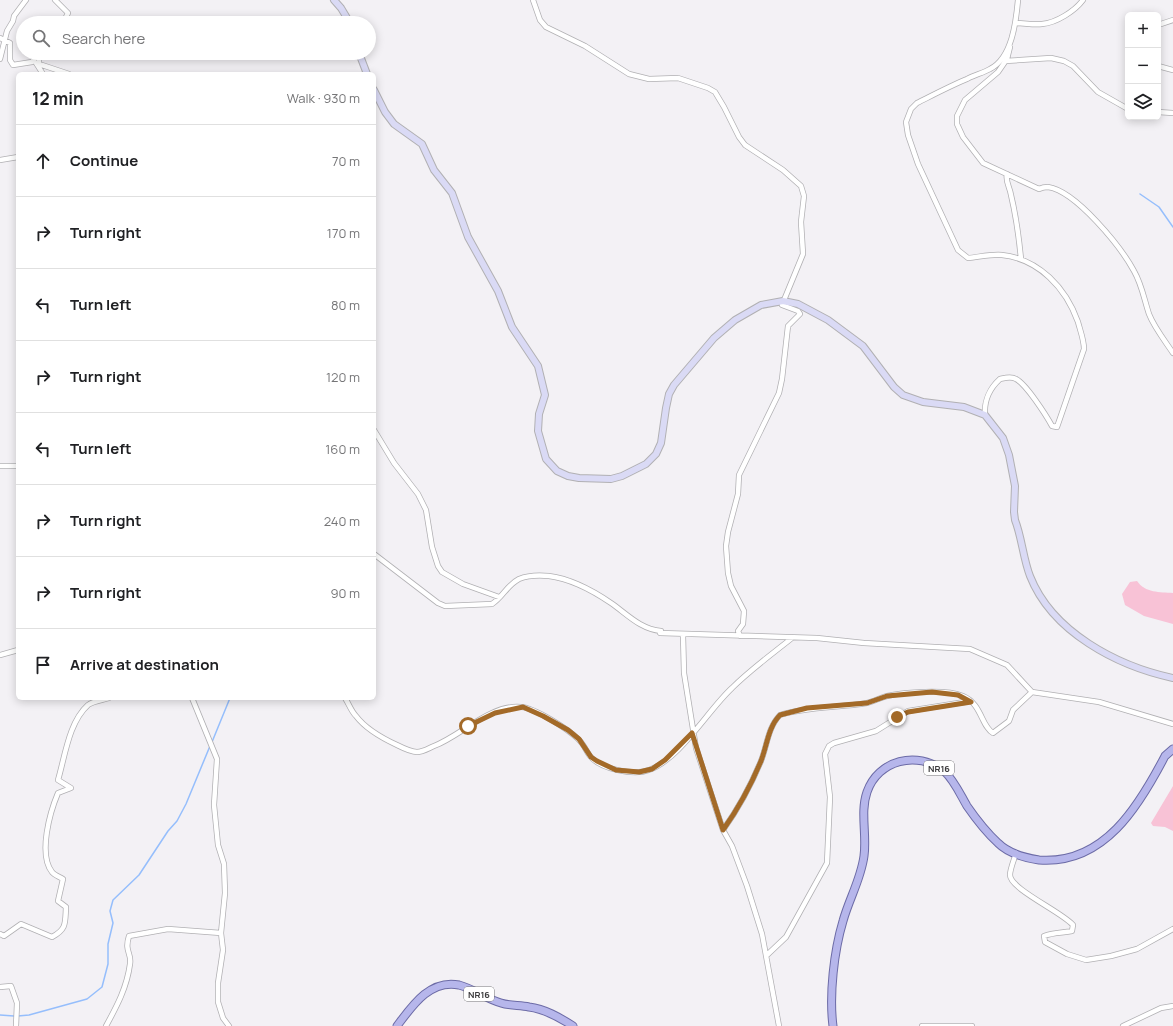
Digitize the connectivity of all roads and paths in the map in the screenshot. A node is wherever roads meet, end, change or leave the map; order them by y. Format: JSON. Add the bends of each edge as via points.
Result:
{"nodes":[{"id":1,"x":26,"y":0,"type":"edge"},
{"id":2,"x":55,"y":0,"type":"edge"},
{"id":3,"x":334,"y":0,"type":"edge"},
{"id":4,"x":533,"y":0,"type":"edge"},
{"id":5,"x":1018,"y":0,"type":"edge"},
{"id":6,"x":1088,"y":0,"type":"edge"},
{"id":7,"x":1082,"y":1,"type":"edge"},
{"id":8,"x":66,"y":16,"type":"edge"},
{"id":9,"x":346,"y":16,"type":"edge"},
{"id":10,"x":1173,"y":20,"type":"edge"},
{"id":11,"x":1016,"y":23,"type":"junction"},
{"id":12,"x":1161,"y":24,"type":"edge"},
{"id":13,"x":2,"y":40,"type":"edge"},
{"id":14,"x":1010,"y":43,"type":"junction"},
{"id":15,"x":0,"y":59,"type":"edge"},
{"id":16,"x":34,"y":60,"type":"joint"},
{"id":17,"x":38,"y":60,"type":"edge"},
{"id":18,"x":362,"y":60,"type":"edge"},
{"id":19,"x":1005,"y":62,"type":"junction"},
{"id":20,"x":1161,"y":67,"type":"edge"},
{"id":21,"x":1173,"y":70,"type":"edge"},
{"id":22,"x":42,"y":72,"type":"edge"},
{"id":23,"x":63,"y":72,"type":"edge"},
{"id":24,"x":366,"y":72,"type":"edge"},
{"id":25,"x":376,"y":94,"type":"edge"},
{"id":26,"x":1125,"y":107,"type":"edge"},
{"id":27,"x":1161,"y":112,"type":"edge"},
{"id":28,"x":1173,"y":113,"type":"edge"},
{"id":29,"x":16,"y":157,"type":"edge"},
{"id":30,"x":0,"y":160,"type":"edge"},
{"id":31,"x":1007,"y":174,"type":"junction"},
{"id":32,"x":1021,"y":259,"type":"junction"},
{"id":33,"x":783,"y":301,"type":"junction"},
{"id":34,"x":1173,"y":353,"type":"edge"},
{"id":35,"x":985,"y":415,"type":"junction"},
{"id":36,"x":376,"y":433,"type":"edge"},
{"id":37,"x":0,"y":466,"type":"edge"},
{"id":38,"x":16,"y":466,"type":"edge"},
{"id":39,"x":376,"y":555,"type":"edge"},
{"id":40,"x":499,"y":597,"type":"junction"},
{"id":41,"x":683,"y":635,"type":"junction"},
{"id":42,"x":740,"y":636,"type":"junction"},
{"id":43,"x":792,"y":638,"type":"junction"},
{"id":44,"x":16,"y":650,"type":"edge"},
{"id":45,"x":0,"y":654,"type":"edge"},
{"id":46,"x":1173,"y":678,"type":"edge"},
{"id":47,"x":1032,"y":692,"type":"junction"},
{"id":48,"x":103,"y":700,"type":"edge"},
{"id":49,"x":193,"y":700,"type":"edge"},
{"id":50,"x":346,"y":700,"type":"edge"},
{"id":51,"x":971,"y":702,"type":"junction"},
{"id":52,"x":1173,"y":724,"type":"edge"},
{"id":53,"x":692,"y":733,"type":"junction"},
{"id":54,"x":1173,"y":749,"type":"edge"},
{"id":55,"x":723,"y":830,"type":"junction"},
{"id":56,"x":1016,"y":854,"type":"junction"},
{"id":57,"x":1173,"y":929,"type":"edge"},
{"id":58,"x":221,"y":933,"type":"junction"},
{"id":59,"x":0,"y":934,"type":"edge"},
{"id":60,"x":767,"y":955,"type":"junction"},
{"id":61,"x":0,"y":987,"type":"edge"},
{"id":62,"x":1173,"y":1006,"type":"edge"},
{"id":63,"x":16,"y":1026,"type":"edge"},
{"id":64,"x":106,"y":1026,"type":"edge"},
{"id":65,"x":228,"y":1026,"type":"edge"},
{"id":66,"x":397,"y":1026,"type":"edge"},
{"id":67,"x":573,"y":1026,"type":"edge"},
{"id":68,"x":779,"y":1026,"type":"edge"},
{"id":69,"x":833,"y":1026,"type":"edge"},
{"id":70,"x":922,"y":1026,"type":"edge"},
{"id":71,"x":972,"y":1026,"type":"edge"},
{"id":72,"x":1123,"y":1026,"type":"edge"}],
"edges":[{"from":1,"to":13,"type":"street","via":[[14,16],[14,21]]},
{"from":2,"to":8,"type":"street","via":[[68,13]]},
{"from":3,"to":9,"type":"main road"},
{"from":4,"to":33,"type":"street","via":[[540,20],[546,27],[585,46],[629,74],[649,79],[684,79],[714,92],[745,145],[783,170],[801,186],[804,196],[801,222],[803,254]]},
{"from":5,"to":11,"type":"street"},
{"from":6,"to":7,"type":"street"},
{"from":7,"to":11,"type":"street","via":[[1066,14],[1049,22]]},
{"from":10,"to":12,"type":"street"},
{"from":11,"to":14,"type":"street"},
{"from":13,"to":15,"type":"street"},
{"from":13,"to":16,"type":"street","via":[[10,45],[12,65]]},
{"from":14,"to":19,"type":"street"},
{"from":14,"to":32,"type":"street","via":[[1001,58],[990,69],[917,103],[911,109],[906,125],[918,164],[958,250],[968,258],[1002,255]]},
{"from":16,"to":22,"type":"street"},
{"from":17,"to":23,"type":"street","via":[[39,64]]},
{"from":18,"to":24,"type":"main road"},
{"from":19,"to":26,"type":"street","via":[[1050,58],[1064,61],[1073,66],[1098,92]]},
{"from":19,"to":31,"type":"street","via":[[993,77],[966,100],[959,112],[957,123],[963,137],[979,159],[984,164]]},
{"from":20,"to":21,"type":"street"},
{"from":25,"to":33,"type":"main road","via":[[394,124],[422,144],[434,170],[452,193],[468,237],[498,291],[512,327],[538,366],[545,395],[539,422],[540,440],[549,464],[563,474],[611,479],[646,464],[662,443],[666,408],[674,385],[714,338],[735,320],[757,306]]},
{"from":27,"to":28,"type":"street"},
{"from":29,"to":30,"type":"street"},
{"from":31,"to":32,"type":"street","via":[[1019,232]]},
{"from":31,"to":34,"type":"street","via":[[1039,189],[1048,187],[1070,198],[1096,220],[1134,270],[1152,319]]},
{"from":32,"to":35,"type":"street","via":[[1046,273],[1059,287],[1073,310],[1084,349],[1058,427],[1052,426],[1036,401],[1022,384],[1013,378],[1000,379],[993,387],[984,407]]},
{"from":33,"to":35,"type":"main road","via":[[798,304],[818,314],[859,344],[902,395],[923,402],[964,406]]},
{"from":33,"to":42,"type":"street","via":[[782,305],[800,314],[788,326],[783,376],[778,396],[755,439],[740,475],[726,546],[731,586],[744,611],[743,624],[738,631]]},
{"from":35,"to":46,"type":"main road","via":[[1003,438],[1010,455],[1015,486],[1014,512],[1030,576],[1039,597],[1055,616],[1080,638],[1131,666]]},
{"from":36,"to":40,"type":"street","via":[[394,463],[418,494],[426,510],[432,547],[442,572],[463,584]]},
{"from":37,"to":38,"type":"street"},
{"from":39,"to":40,"type":"street","via":[[441,604],[492,604]]},
{"from":40,"to":41,"type":"street","via":[[511,584],[523,578],[538,575],[564,578],[586,587],[629,618],[651,630]]},
{"from":41,"to":42,"type":"street"},
{"from":41,"to":53,"type":"street","via":[[684,673]]},
{"from":42,"to":43,"type":"street"},
{"from":43,"to":47,"type":"street","via":[[975,650],[1007,665]]},
{"from":43,"to":53,"type":"street","via":[[733,686]]},
{"from":44,"to":45,"type":"street"},
{"from":47,"to":51,"type":"street","via":[[1013,710],[1009,721],[993,733]]},
{"from":47,"to":52,"type":"street","via":[[1099,702]]},
{"from":48,"to":59,"type":"street","via":[[90,704],[82,712],[72,730],[58,780],[71,788],[58,793],[47,829],[47,856],[52,872],[63,879],[58,902],[66,907],[65,925],[61,932],[52,937],[22,924],[10,934]]},
{"from":49,"to":58,"type":"street","via":[[217,759],[214,805],[218,846],[224,864],[225,893]]},
{"from":50,"to":53,"type":"street","via":[[355,716],[378,735],[416,752],[441,744],[468,726],[495,713],[519,706],[558,724],[579,739],[591,757],[616,770],[639,772],[652,769],[665,760]]},
{"from":51,"to":55,"type":"street","via":[[958,695],[932,692],[887,696],[867,703],[807,708],[780,715],[771,730],[763,757],[752,780]]},
{"from":51,"to":60,"type":"street","via":[[908,712],[876,731],[834,742],[829,746],[825,754],[830,797],[827,863],[786,936]]},
{"from":53,"to":55,"type":"street"},
{"from":54,"to":56,"type":"main road","number":"NR16","via":[[1165,756],[1130,816],[1103,841],[1081,854],[1057,861],[1031,859]]},
{"from":55,"to":60,"type":"street","via":[[747,886]]},
{"from":56,"to":57,"type":"street","via":[[1010,874],[1012,882],[1067,918],[1073,925],[1072,931],[1054,932],[1044,936],[1045,942],[1067,954],[1086,960],[1110,956],[1137,949]]},
{"from":56,"to":69,"type":"main road","number":"NR16","via":[[999,844],[981,824],[951,780],[937,767],[909,760],[893,763],[876,774],[866,793],[863,807],[863,866],[843,921],[834,972],[830,1007]]},
{"from":58,"to":64,"type":"street","via":[[168,929],[129,936],[126,946],[131,962],[122,997]]},
{"from":58,"to":65,"type":"street","via":[[218,1002]]},
{"from":60,"to":68,"type":"street"},
{"from":61,"to":63,"type":"street","via":[[11,986],[17,1003]]},
{"from":62,"to":72,"type":"street","via":[[1161,1008]]},
{"from":66,"to":67,"type":"main road","number":"NR16","via":[[423,995],[438,986],[450,985],[459,985],[503,1004],[538,1008]]},
{"from":70,"to":71,"type":"street"}]}
